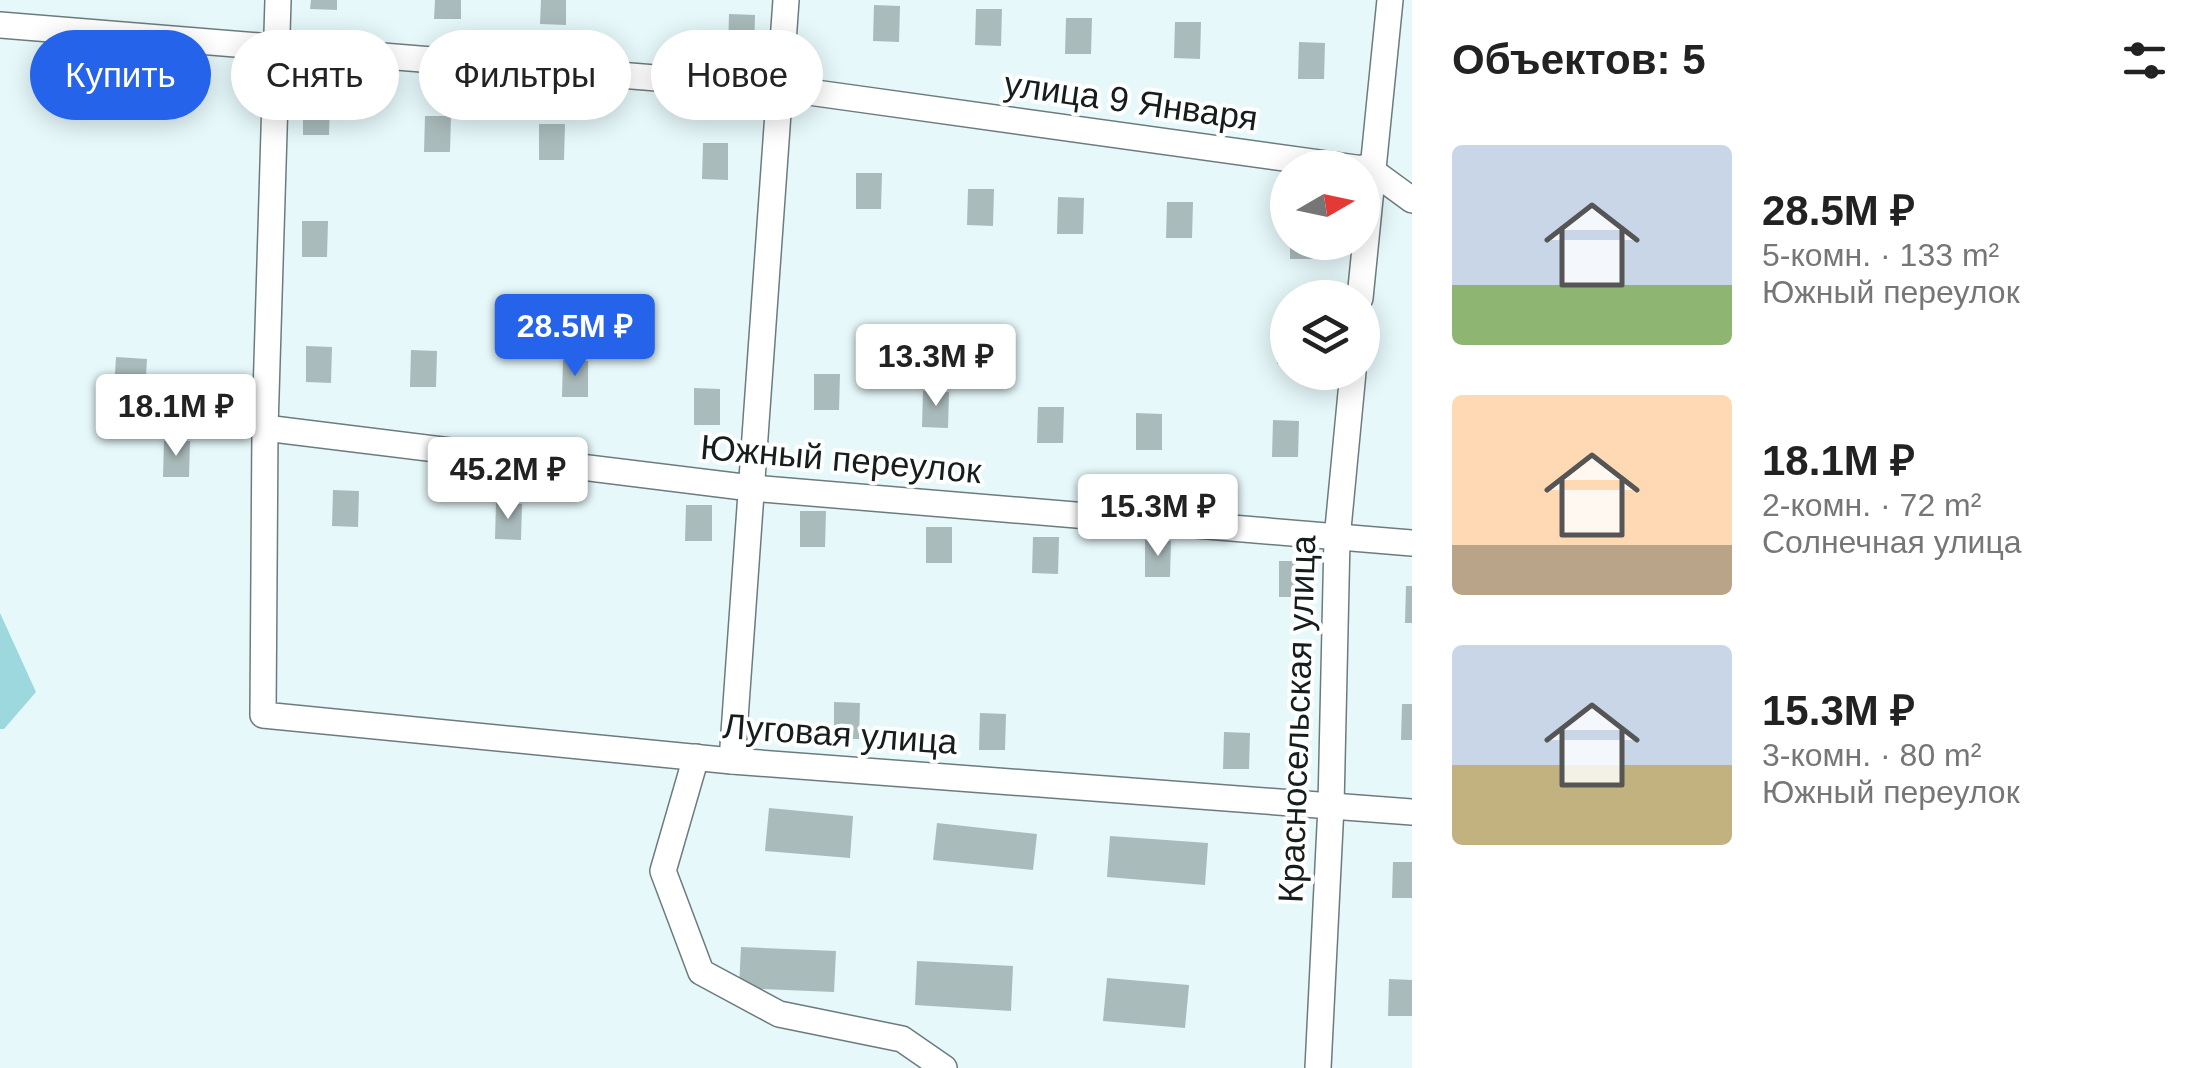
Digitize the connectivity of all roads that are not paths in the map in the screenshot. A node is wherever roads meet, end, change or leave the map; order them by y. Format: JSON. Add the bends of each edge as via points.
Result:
{"nodes":[{"id":1,"x":278,"y":0,"type":"edge"},
{"id":2,"x":786,"y":0,"type":"edge"},
{"id":3,"x":1390,"y":0,"type":"edge"},
{"id":4,"x":0,"y":25,"type":"edge"},
{"id":5,"x":277,"y":30,"type":"edge"},
{"id":6,"x":784,"y":30,"type":"edge"},
{"id":7,"x":231,"y":44,"type":"edge"},
{"id":8,"x":399,"y":58,"type":"edge"},
{"id":9,"x":651,"y":78,"type":"edge"},
{"id":10,"x":823,"y":94,"type":"edge"},
{"id":11,"x":274,"y":120,"type":"edge"},
{"id":12,"x":778,"y":120,"type":"edge"},
{"id":13,"x":1366,"y":150,"type":"edge"},
{"id":14,"x":1270,"y":155,"type":"edge"},
{"id":15,"x":1380,"y":179,"type":"edge"},
{"id":16,"x":1412,"y":200,"type":"edge"},
{"id":17,"x":1351,"y":390,"type":"edge"},
{"id":18,"x":265,"y":428,"type":"junction"},
{"id":19,"x":751,"y":488,"type":"junction"},
{"id":20,"x":1337,"y":539,"type":"junction"},
{"id":21,"x":1412,"y":544,"type":"edge"},
{"id":22,"x":696,"y":757,"type":"junction"},
{"id":23,"x":732,"y":761,"type":"junction"},
{"id":24,"x":1331,"y":806,"type":"junction"},
{"id":25,"x":1412,"y":812,"type":"edge"},
{"id":26,"x":944,"y":1068,"type":"edge"},
{"id":27,"x":1318,"y":1068,"type":"edge"}],
"edges":[{"from":1,"to":5,"type":"street"},
{"from":2,"to":6,"type":"street"},
{"from":3,"to":13,"type":"street"},
{"from":4,"to":7,"type":"street","name":"улица 9 Января"},
{"from":8,"to":9,"type":"street","name":"улица 9 Января"},
{"from":10,"to":14,"type":"street","name":"улица 9 Января"},
{"from":11,"to":18,"type":"street"},
{"from":12,"to":19,"type":"street"},
{"from":15,"to":16,"type":"street","name":"улица 9 Января"},
{"from":17,"to":20,"type":"street","name":"Красносельская улица"},
{"from":18,"to":19,"type":"street","name":"Южный переулок"},
{"from":18,"to":22,"type":"street","name":"Луговая улица","via":[[263,715]]},
{"from":19,"to":20,"type":"street","name":"Южный переулок"},
{"from":19,"to":23,"type":"street"},
{"from":20,"to":21,"type":"street","name":"Южный переулок"},
{"from":20,"to":24,"type":"street","name":"Красносельская улица"},
{"from":22,"to":23,"type":"street","name":"Луговая улица"},
{"from":22,"to":26,"type":"street","via":[[663,871],[701,972],[779,1014],[902,1039]]},
{"from":23,"to":24,"type":"street","name":"Луговая улица"},
{"from":24,"to":25,"type":"street","name":"Луговая улица"},
{"from":24,"to":27,"type":"street","name":"Красносельская улица"}]}
